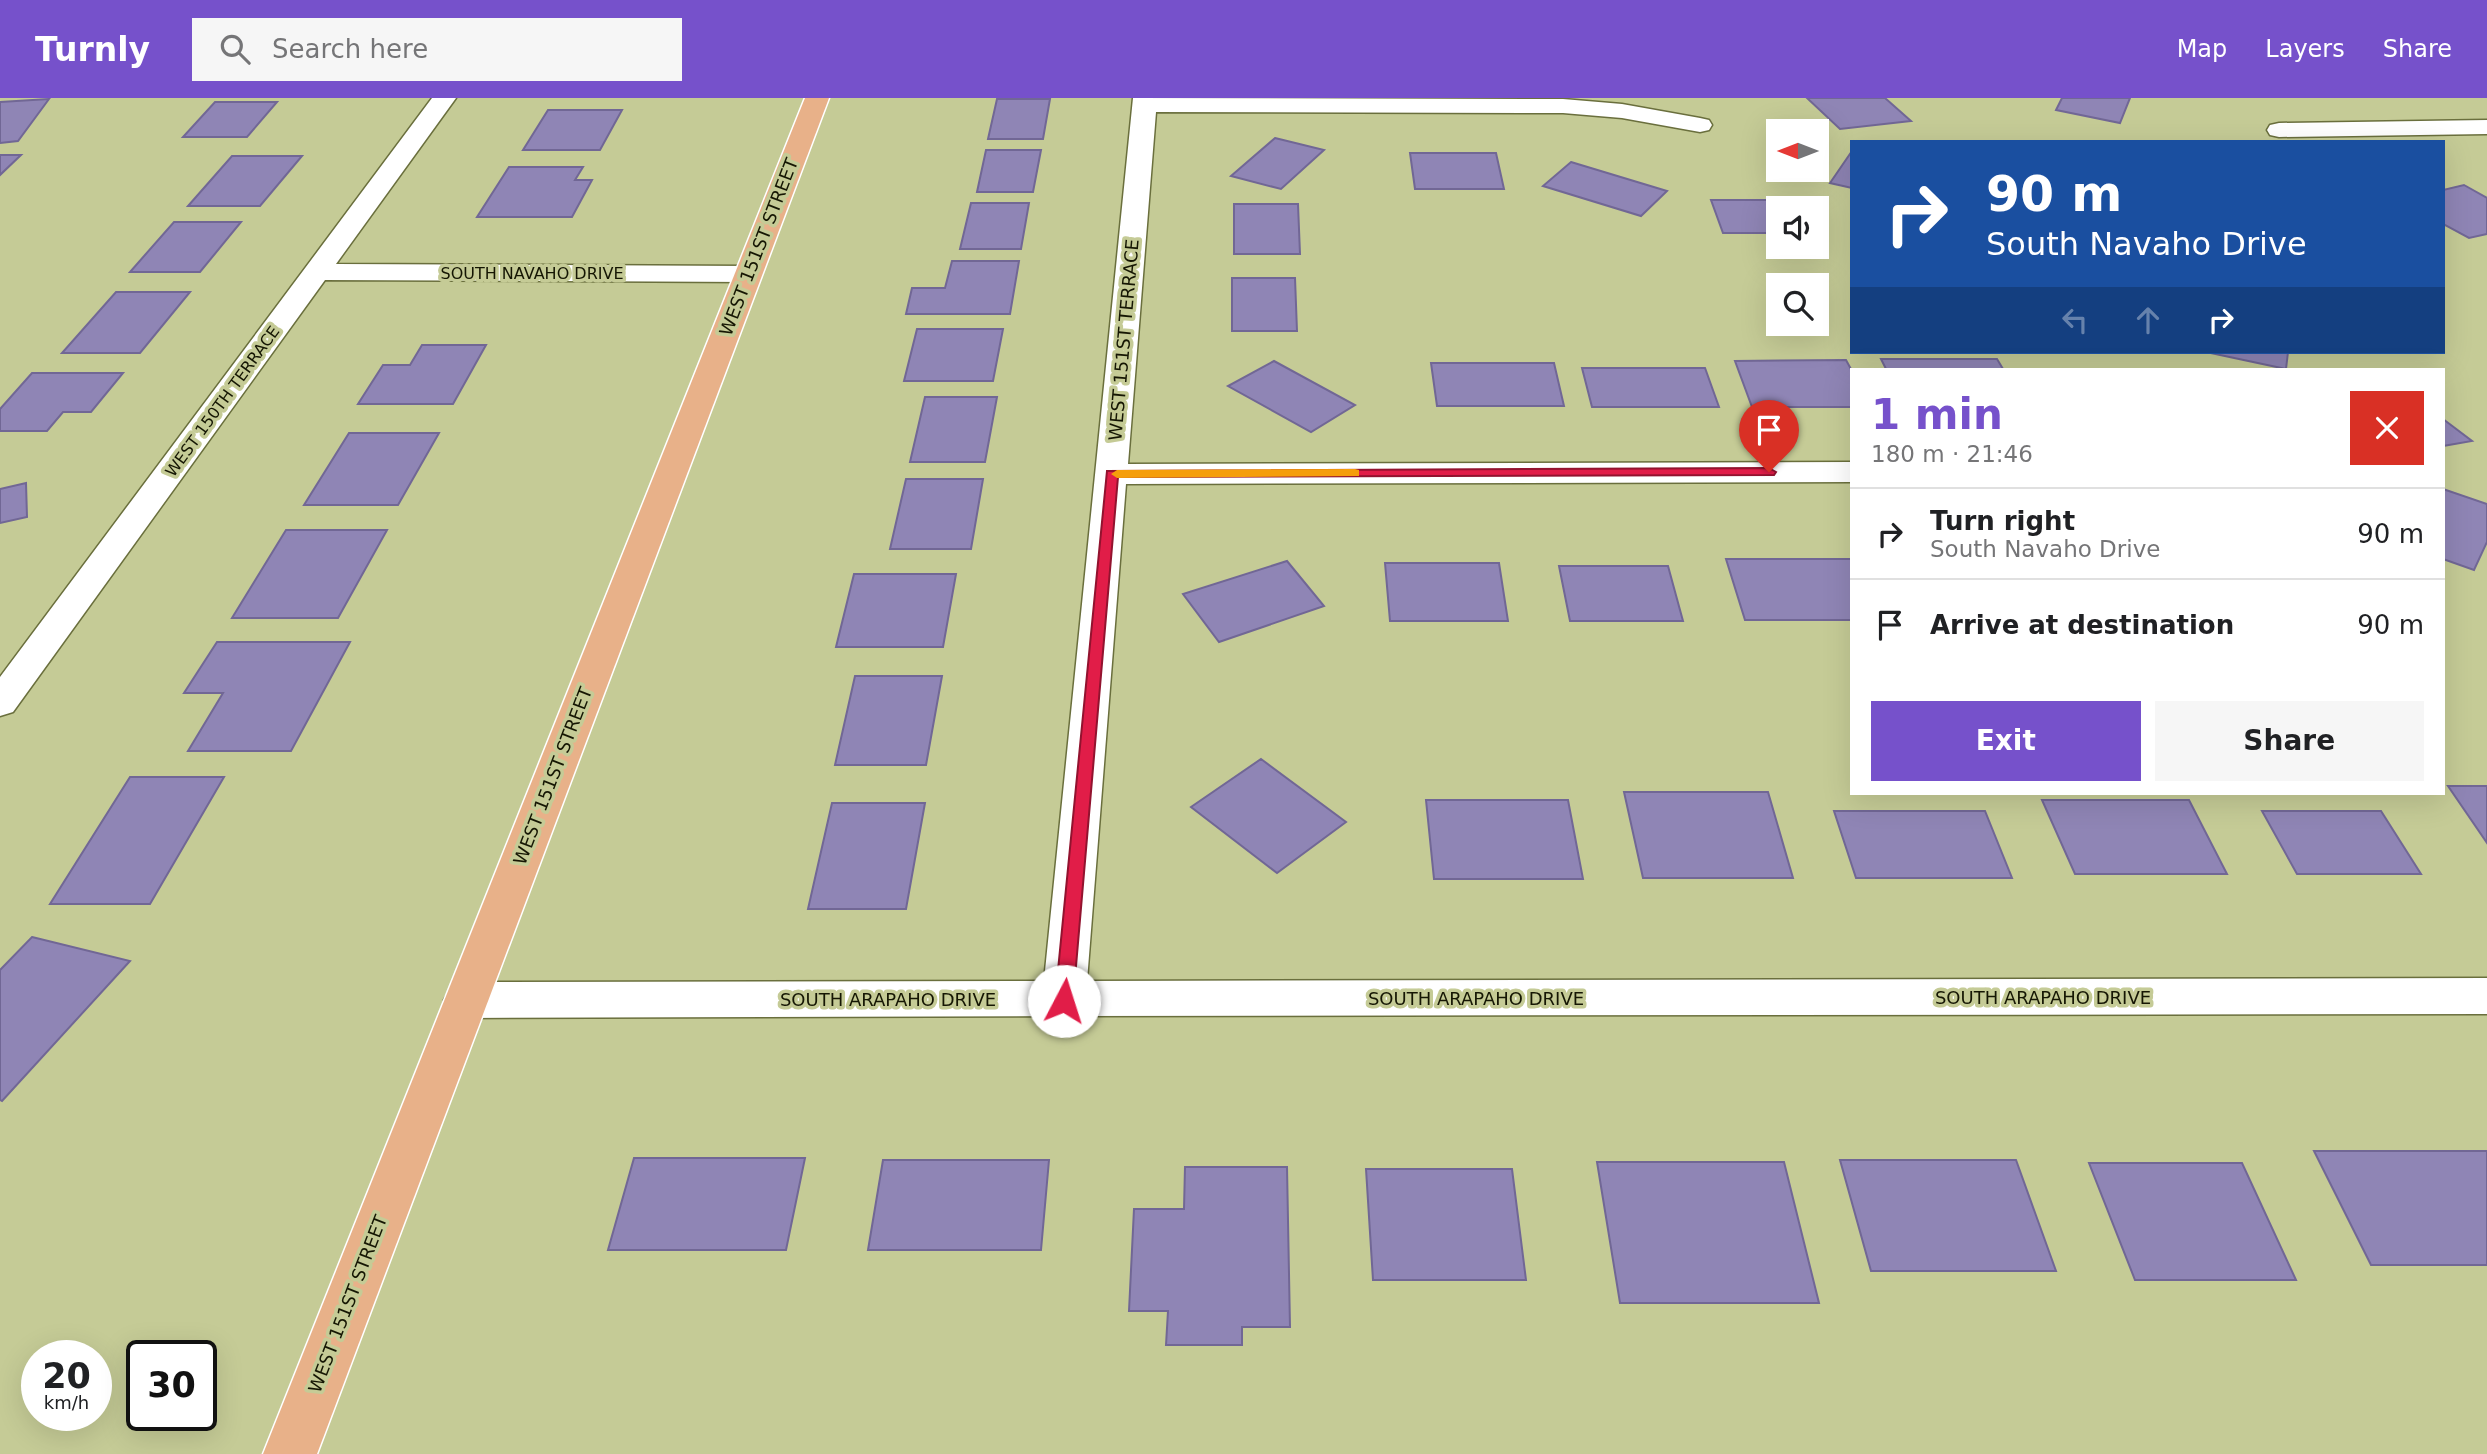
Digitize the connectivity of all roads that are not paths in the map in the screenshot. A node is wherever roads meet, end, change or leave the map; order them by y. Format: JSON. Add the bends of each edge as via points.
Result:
{"nodes":[{"id":1,"x":444,"y":98,"type":"edge"},
{"id":2,"x":817,"y":98,"type":"edge"},
{"id":3,"x":1145,"y":102,"type":"edge"},
{"id":4,"x":1700,"y":125,"type":"dead end"},
{"id":5,"x":2487,"y":127,"type":"edge"},
{"id":6,"x":2279,"y":130,"type":"dead end"},
{"id":7,"x":317,"y":272,"type":"junction"},
{"id":8,"x":748,"y":274,"type":"junction"},
{"id":9,"x":1850,"y":472,"type":"edge"},
{"id":10,"x":1112,"y":474,"type":"junction"},
{"id":11,"x":35,"y":656,"type":"junction"},
{"id":12,"x":0,"y":657,"type":"edge"},
{"id":13,"x":0,"y":704,"type":"edge"},
{"id":14,"x":2487,"y":996,"type":"edge"},
{"id":15,"x":466,"y":1000,"type":"junction"},
{"id":16,"x":1064,"y":1001,"type":"junction"},
{"id":17,"x":290,"y":1454,"type":"edge"}],
"edges":[{"from":1,"to":7,"type":"street","name":"WEST 150TH TERRACE"},
{"from":2,"to":8,"type":"main road","name":"WEST 151ST STREET"},
{"from":3,"to":4,"type":"street","via":[[1563,106]]},
{"from":3,"to":10,"type":"street","name":"WEST 151ST TERRACE"},
{"from":5,"to":6,"type":"street"},
{"from":7,"to":8,"type":"street","name":"SOUTH NAVAHO DRIVE"},
{"from":7,"to":11,"type":"street","name":"WEST 150TH TERRACE"},
{"from":8,"to":15,"type":"main road","name":"WEST 151ST STREET"},
{"from":9,"to":10,"type":"street"},
{"from":10,"to":16,"type":"street","name":"WEST 151ST TERRACE"},
{"from":11,"to":12,"type":"street"},
{"from":11,"to":13,"type":"street","name":"WEST 150TH TERRACE"},
{"from":14,"to":16,"type":"street","name":"SOUTH ARAPAHO DRIVE"},
{"from":15,"to":16,"type":"street","name":"SOUTH ARAPAHO DRIVE"},
{"from":15,"to":17,"type":"main road","name":"WEST 151ST STREET"}]}
